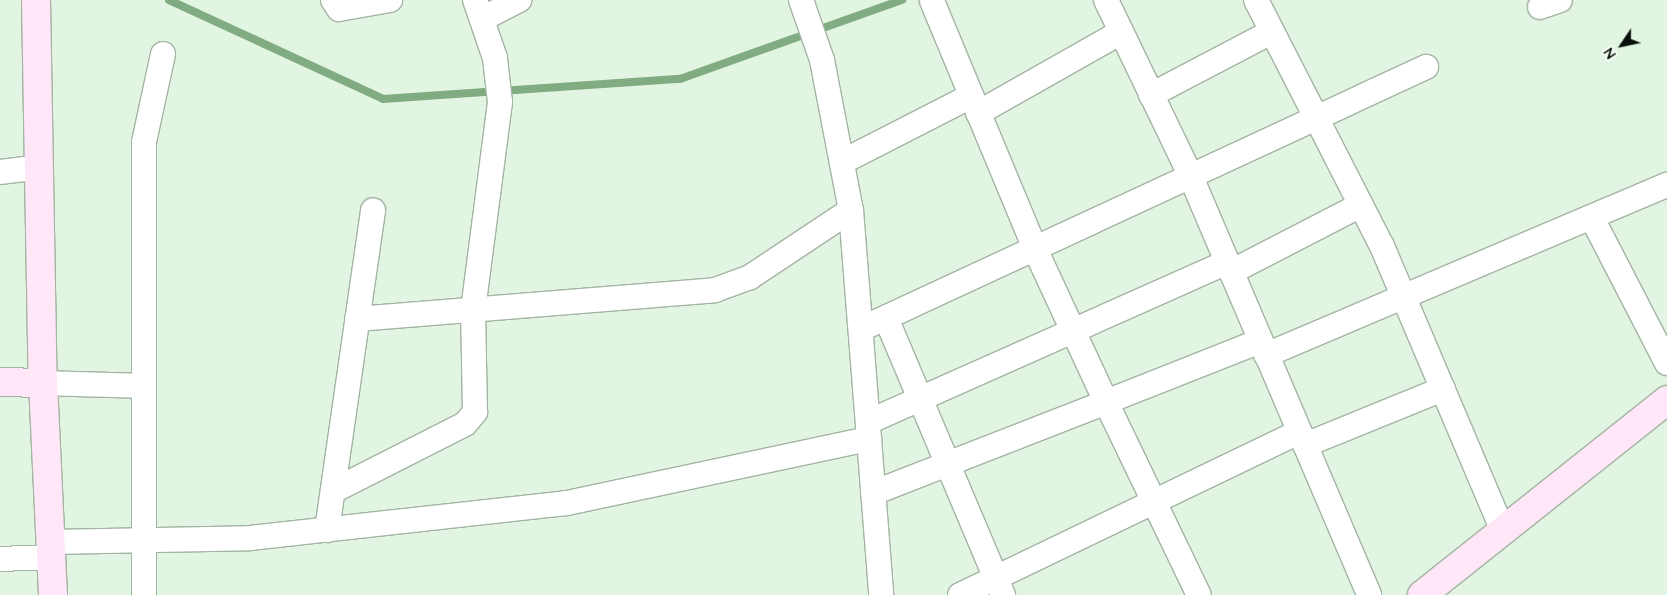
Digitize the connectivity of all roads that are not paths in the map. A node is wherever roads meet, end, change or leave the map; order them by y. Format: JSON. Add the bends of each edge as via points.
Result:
{"nodes":[{"id":1,"x":333,"y":0,"type":"edge"},
{"id":2,"x":390,"y":0,"type":"edge"},
{"id":3,"x":519,"y":0,"type":"edge"},
{"id":4,"x":1106,"y":0,"type":"edge"},
{"id":5,"x":1256,"y":0,"type":"edge"},
{"id":6,"x":932,"y":1,"type":"edge"},
{"id":7,"x":36,"y":2,"type":"edge"},
{"id":8,"x":803,"y":5,"type":"edge"},
{"id":9,"x":478,"y":9,"type":"edge"},
{"id":10,"x":1121,"y":32,"type":"junction"},
{"id":11,"x":1271,"y":32,"type":"junction"},
{"id":12,"x":163,"y":54,"type":"dead end"},
{"id":13,"x":1426,"y":67,"type":"dead end"},
{"id":14,"x":1151,"y":95,"type":"junction"},
{"id":15,"x":975,"y":105,"type":"junction"},
{"id":16,"x":1315,"y":118,"type":"junction"},
{"id":17,"x":842,"y":162,"type":"junction"},
{"id":18,"x":39,"y":167,"type":"junction"},
{"id":19,"x":0,"y":172,"type":"edge"},
{"id":20,"x":1190,"y":177,"type":"junction"},
{"id":21,"x":1667,"y":185,"type":"edge"},
{"id":22,"x":1361,"y":205,"type":"junction"},
{"id":23,"x":373,"y":210,"type":"dead end"},
{"id":24,"x":851,"y":210,"type":"junction"},
{"id":25,"x":1592,"y":218,"type":"junction"},
{"id":26,"x":1036,"y":251,"type":"junction"},
{"id":27,"x":1229,"y":267,"type":"junction"},
{"id":28,"x":1404,"y":298,"type":"junction"},
{"id":29,"x":473,"y":310,"type":"junction"},
{"id":30,"x":886,"y":318,"type":"junction"},
{"id":31,"x":357,"y":320,"type":"junction"},
{"id":32,"x":861,"y":330,"type":"junction"},
{"id":33,"x":1072,"y":331,"type":"junction"},
{"id":34,"x":1263,"y":348,"type":"junction"},
{"id":35,"x":1667,"y":364,"type":"edge"},
{"id":36,"x":0,"y":382,"type":"edge"},
{"id":37,"x":43,"y":383,"type":"junction"},
{"id":38,"x":144,"y":386,"type":"junction"},
{"id":39,"x":1442,"y":389,"type":"junction"},
{"id":40,"x":919,"y":399,"type":"junction"},
{"id":41,"x":1667,"y":400,"type":"edge"},
{"id":42,"x":1106,"y":402,"type":"junction"},
{"id":43,"x":869,"y":431,"type":"junction"},
{"id":44,"x":1302,"y":439,"type":"junction"},
{"id":45,"x":946,"y":464,"type":"junction"},
{"id":46,"x":333,"y":490,"type":"junction"},
{"id":47,"x":873,"y":493,"type":"junction"},
{"id":48,"x":1154,"y":502,"type":"junction"},
{"id":49,"x":327,"y":530,"type":"junction"},
{"id":50,"x":1502,"y":531,"type":"junction"},
{"id":51,"x":143,"y":540,"type":"junction"},
{"id":52,"x":51,"y":549,"type":"junction"},
{"id":53,"x":0,"y":559,"type":"edge"},
{"id":54,"x":999,"y":586,"type":"edge"},
{"id":55,"x":53,"y":595,"type":"edge"},
{"id":56,"x":144,"y":595,"type":"edge"},
{"id":57,"x":881,"y":595,"type":"edge"},
{"id":58,"x":960,"y":595,"type":"edge"},
{"id":59,"x":1199,"y":595,"type":"edge"},
{"id":60,"x":1369,"y":595,"type":"edge"},
{"id":61,"x":1422,"y":595,"type":"edge"}],
"edges":[{"from":1,"to":2,"type":"street","via":[[338,8]]},
{"from":3,"to":9,"type":"street"},
{"from":4,"to":10,"type":"street"},
{"from":5,"to":11,"type":"street"},
{"from":6,"to":15,"type":"street"},
{"from":7,"to":18,"type":"street"},
{"from":8,"to":17,"type":"street","via":[[822,60]]},
{"from":9,"to":29,"type":"street","via":[[497,63],[500,102]]},
{"from":10,"to":14,"type":"street"},
{"from":10,"to":15,"type":"street"},
{"from":11,"to":14,"type":"street"},
{"from":11,"to":16,"type":"street"},
{"from":12,"to":38,"type":"street","via":[[144,142]]},
{"from":13,"to":16,"type":"street"},
{"from":14,"to":20,"type":"street"},
{"from":15,"to":17,"type":"street"},
{"from":15,"to":26,"type":"street"},
{"from":16,"to":20,"type":"street"},
{"from":16,"to":22,"type":"street"},
{"from":17,"to":24,"type":"street"},
{"from":18,"to":19,"type":"street"},
{"from":18,"to":37,"type":"street"},
{"from":20,"to":26,"type":"street"},
{"from":20,"to":27,"type":"street"},
{"from":21,"to":25,"type":"street"},
{"from":22,"to":27,"type":"street"},
{"from":22,"to":28,"type":"street"},
{"from":23,"to":31,"type":"street"},
{"from":24,"to":29,"type":"street","via":[[750,277],[715,290]]},
{"from":24,"to":32,"type":"street"},
{"from":25,"to":28,"type":"street"},
{"from":25,"to":35,"type":"street"},
{"from":26,"to":30,"type":"street"},
{"from":26,"to":33,"type":"street"},
{"from":27,"to":33,"type":"street"},
{"from":27,"to":34,"type":"street"},
{"from":28,"to":34,"type":"street"},
{"from":28,"to":39,"type":"street"},
{"from":29,"to":31,"type":"street"},
{"from":29,"to":46,"type":"street","via":[[477,405],[472,419]]},
{"from":30,"to":32,"type":"street"},
{"from":30,"to":40,"type":"street"},
{"from":31,"to":46,"type":"street"},
{"from":32,"to":43,"type":"street"},
{"from":33,"to":40,"type":"street"},
{"from":33,"to":42,"type":"street"},
{"from":34,"to":42,"type":"street"},
{"from":34,"to":44,"type":"street"},
{"from":36,"to":37,"type":"street"},
{"from":37,"to":38,"type":"street"},
{"from":37,"to":52,"type":"street"},
{"from":38,"to":51,"type":"street"},
{"from":39,"to":44,"type":"street"},
{"from":39,"to":50,"type":"street"},
{"from":40,"to":43,"type":"street"},
{"from":40,"to":45,"type":"street"},
{"from":41,"to":50,"type":"street"},
{"from":42,"to":45,"type":"street"},
{"from":42,"to":48,"type":"street"},
{"from":43,"to":47,"type":"street"},
{"from":43,"to":49,"type":"street","via":[[567,503]]},
{"from":44,"to":48,"type":"street"},
{"from":44,"to":60,"type":"street"},
{"from":45,"to":47,"type":"street"},
{"from":45,"to":54,"type":"street"},
{"from":46,"to":49,"type":"street"},
{"from":47,"to":57,"type":"street"},
{"from":48,"to":54,"type":"street"},
{"from":48,"to":59,"type":"street"},
{"from":49,"to":51,"type":"street","via":[[250,538]]},
{"from":50,"to":61,"type":"street"},
{"from":51,"to":52,"type":"street"},
{"from":51,"to":56,"type":"street"},
{"from":52,"to":53,"type":"street"},
{"from":52,"to":55,"type":"street"},
{"from":54,"to":58,"type":"street"}]}
